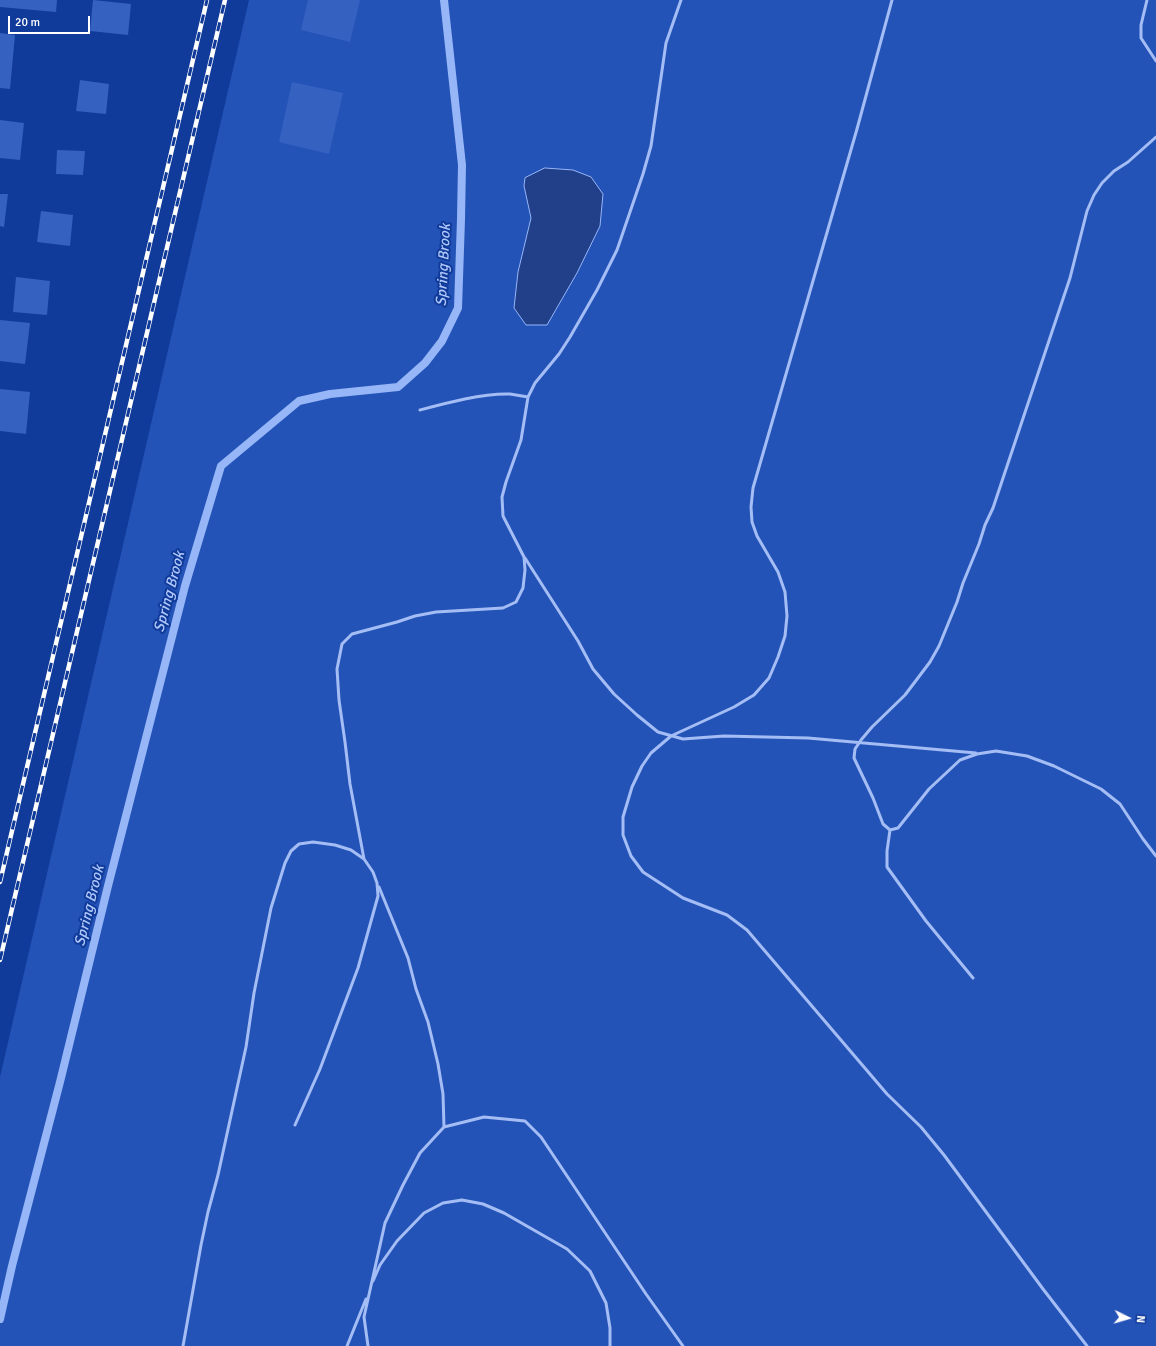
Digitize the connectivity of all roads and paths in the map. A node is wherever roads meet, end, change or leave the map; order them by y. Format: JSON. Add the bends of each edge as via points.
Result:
{"nodes":[{"id":1,"x":682,"y":0,"type":"edge"},
{"id":2,"x":892,"y":0,"type":"edge"},
{"id":3,"x":1147,"y":0,"type":"edge"},
{"id":4,"x":1156,"y":61,"type":"edge"},
{"id":5,"x":1156,"y":137,"type":"edge"},
{"id":6,"x":528,"y":397,"type":"junction"},
{"id":7,"x":420,"y":410,"type":"dead end"},
{"id":8,"x":524,"y":557,"type":"junction"},
{"id":9,"x":671,"y":736,"type":"junction"},
{"id":10,"x":859,"y":744,"type":"junction"},
{"id":11,"x":977,"y":754,"type":"junction"},
{"id":12,"x":890,"y":830,"type":"junction"},
{"id":13,"x":1156,"y":856,"type":"edge"},
{"id":14,"x":364,"y":859,"type":"junction"},
{"id":15,"x":377,"y":883,"type":"junction"},
{"id":16,"x":973,"y":978,"type":"dead end"},
{"id":17,"x":295,"y":1125,"type":"dead end"},
{"id":18,"x":444,"y":1127,"type":"junction"},
{"id":19,"x":370,"y":1290,"type":"junction"},
{"id":20,"x":183,"y":1346,"type":"edge"},
{"id":21,"x":347,"y":1346,"type":"edge"},
{"id":22,"x":368,"y":1346,"type":"edge"},
{"id":23,"x":610,"y":1346,"type":"edge"},
{"id":24,"x":682,"y":1346,"type":"edge"},
{"id":25,"x":1087,"y":1346,"type":"edge"}],
"edges":[{"from":1,"to":6,"type":"lane","via":[[666,42],[650,146],[643,174],[617,250],[570,337],[535,383]]},
{"from":2,"to":9,"type":"lane","via":[[753,488],[752,522],[786,592],[787,616],[781,650],[769,678],[754,695]]},
{"from":3,"to":4,"type":"lane","via":[[1141,38]]},
{"from":5,"to":10,"type":"lane","via":[[1114,171],[1094,195],[1087,211],[1070,278],[993,508],[939,646],[913,686],[872,727]]},
{"from":6,"to":7,"type":"lane","via":[[508,394],[481,397]]},
{"from":6,"to":8,"type":"lane","via":[[521,440],[502,497],[503,516]]},
{"from":8,"to":9,"type":"lane","via":[[597,674],[614,694],[658,732]]},
{"from":8,"to":14,"type":"lane","via":[[523,588],[516,602],[503,608],[415,616],[352,634],[342,644],[337,669],[339,700],[350,784]]},
{"from":9,"to":10,"type":"lane","via":[[683,739],[724,736],[785,737]]},
{"from":9,"to":25,"type":"lane","via":[[651,753],[632,787],[623,817],[623,835],[631,856],[643,872],[682,898],[727,915],[747,930],[887,1094],[921,1127],[944,1155]]},
{"from":10,"to":11,"type":"lane"},
{"from":10,"to":12,"type":"lane","via":[[855,749],[854,758],[883,824]]},
{"from":11,"to":12,"type":"lane","via":[[960,760],[946,772],[898,828]]},
{"from":11,"to":13,"type":"lane","via":[[996,752],[1027,756],[1101,789],[1120,804]]},
{"from":12,"to":16,"type":"lane","via":[[887,867],[926,921]]},
{"from":14,"to":15,"type":"lane"},
{"from":14,"to":20,"type":"lane","via":[[351,850],[313,842],[299,844],[285,863],[271,908],[246,1047],[201,1245]]},
{"from":15,"to":17,"type":"lane","via":[[378,896],[358,968]]},
{"from":15,"to":18,"type":"lane","via":[[408,958],[428,1022],[443,1094]]},
{"from":18,"to":19,"type":"lane","via":[[420,1153],[385,1223]]},
{"from":18,"to":24,"type":"lane","via":[[484,1117],[525,1121],[541,1137]]},
{"from":19,"to":21,"type":"lane"},
{"from":19,"to":22,"type":"lane","via":[[364,1317]]},
{"from":19,"to":23,"type":"lane","via":[[380,1265],[397,1241],[424,1213],[443,1203],[462,1200],[483,1204],[567,1249],[590,1271],[606,1302]]}]}
